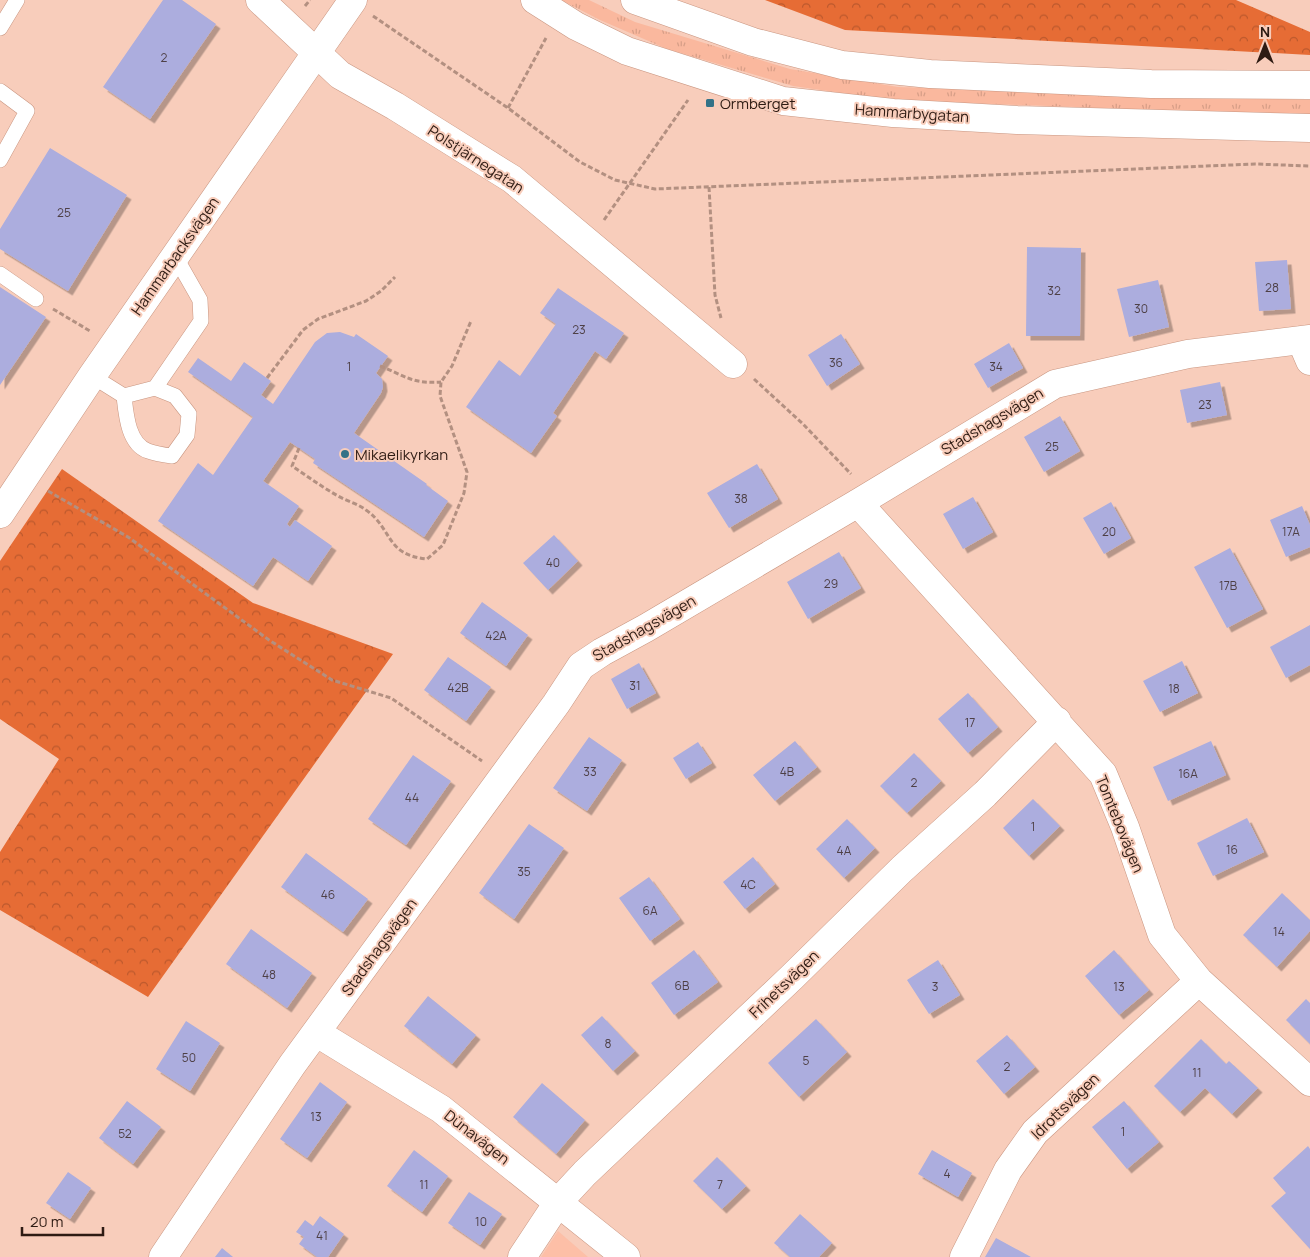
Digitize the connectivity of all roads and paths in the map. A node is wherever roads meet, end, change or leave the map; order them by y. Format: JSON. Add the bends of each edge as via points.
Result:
{"nodes":[{"id":1,"x":17,"y":0,"type":"edge"},
{"id":2,"x":260,"y":0,"type":"edge"},
{"id":3,"x":535,"y":0,"type":"edge"},
{"id":4,"x":635,"y":0,"type":"edge"},
{"id":5,"x":353,"y":1,"type":"edge"},
{"id":6,"x":0,"y":28,"type":"edge"},
{"id":7,"x":548,"y":35,"type":"dead end"},
{"id":8,"x":317,"y":52,"type":"junction"},
{"id":9,"x":1310,"y":85,"type":"edge"},
{"id":10,"x":0,"y":91,"type":"edge"},
{"id":11,"x":690,"y":97,"type":"dead end"},
{"id":12,"x":508,"y":108,"type":"junction"},
{"id":13,"x":1310,"y":128,"type":"edge"},
{"id":14,"x":0,"y":160,"type":"edge"},
{"id":15,"x":1310,"y":166,"type":"edge"},
{"id":16,"x":628,"y":184,"type":"junction"},
{"id":17,"x":709,"y":187,"type":"junction"},
{"id":18,"x":586,"y":241,"type":"junction"},
{"id":19,"x":175,"y":256,"type":"junction"},
{"id":20,"x":0,"y":274,"type":"edge"},
{"id":21,"x":395,"y":277,"type":"dead end"},
{"id":22,"x":36,"y":299,"type":"joint"},
{"id":23,"x":472,"y":321,"type":"dead end"},
{"id":24,"x":721,"y":321,"type":"dead end"},
{"id":25,"x":93,"y":332,"type":"dead end"},
{"id":26,"x":1307,"y":347,"type":"edge"},
{"id":27,"x":733,"y":364,"type":"joint"},
{"id":28,"x":380,"y":366,"type":"dead end"},
{"id":29,"x":92,"y":376,"type":"junction"},
{"id":30,"x":267,"y":378,"type":"dead end"},
{"id":31,"x":441,"y":382,"type":"junction"},
{"id":32,"x":155,"y":388,"type":"junction"},
{"id":33,"x":124,"y":396,"type":"junction"},
{"id":34,"x":299,"y":448,"type":"dead end"},
{"id":35,"x":10,"y":492,"type":"edge"},
{"id":36,"x":858,"y":503,"type":"junction"},
{"id":37,"x":1057,"y":721,"type":"junction"},
{"id":38,"x":503,"y":776,"type":"junction"},
{"id":39,"x":1199,"y":982,"type":"junction"},
{"id":40,"x":317,"y":1033,"type":"junction"},
{"id":41,"x":1310,"y":1082,"type":"edge"},
{"id":42,"x":559,"y":1201,"type":"junction"},
{"id":43,"x":163,"y":1257,"type":"edge"},
{"id":44,"x":522,"y":1257,"type":"edge"},
{"id":45,"x":626,"y":1257,"type":"edge"},
{"id":46,"x":964,"y":1257,"type":"edge"}],
"edges":[{"from":1,"to":6,"type":"lane"},
{"from":2,"to":8,"type":"street","name":"Polstjärnegatan"},
{"from":3,"to":13,"type":"street","name":"Hammarbygatan","via":[[576,26],[628,51],[783,101],[893,113],[1017,120]]},
{"from":4,"to":9,"type":"street","via":[[753,42],[842,65],[930,74],[1151,84]]},
{"from":5,"to":8,"type":"street","name":"Hammarbacksvägen"},
{"from":5,"to":12,"type":"path"},
{"from":7,"to":12,"type":"path"},
{"from":8,"to":18,"type":"street","name":"Polstjärnegatan","via":[[340,75],[512,179]]},
{"from":8,"to":19,"type":"street","name":"Hammarbacksvägen"},
{"from":10,"to":14,"type":"lane","via":[[27,110]]},
{"from":11,"to":16,"type":"path"},
{"from":12,"to":16,"type":"path","via":[[580,162]]},
{"from":15,"to":17,"type":"path","via":[[1254,164]]},
{"from":16,"to":17,"type":"path","via":[[655,189]]},
{"from":16,"to":18,"type":"path"},
{"from":17,"to":24,"type":"path","via":[[714,295]]},
{"from":18,"to":27,"type":"street","name":"Polstjärnegatan"},
{"from":19,"to":29,"type":"street","name":"Hammarbacksvägen"},
{"from":19,"to":32,"type":"lane","via":[[200,300],[201,321]]},
{"from":20,"to":22,"type":"lane"},
{"from":21,"to":30,"type":"path","via":[[366,301],[318,319],[303,330]]},
{"from":22,"to":25,"type":"path"},
{"from":23,"to":31,"type":"path","via":[[452,366]]},
{"from":26,"to":36,"type":"street","name":"Stadshagsvägen","via":[[1188,354],[1056,384]]},
{"from":27,"to":36,"type":"path","via":[[758,382],[803,424],[854,477]]},
{"from":28,"to":31,"type":"path","via":[[421,384]]},
{"from":29,"to":33,"type":"lane"},
{"from":29,"to":35,"type":"street","name":"Hammarbacksvägen"},
{"from":31,"to":34,"type":"path","via":[[440,396],[467,472],[464,492],[443,545],[427,559],[411,557],[399,549],[366,510],[292,466]]},
{"from":32,"to":33,"type":"lane"},
{"from":32,"to":33,"type":"lane","via":[[175,396],[189,414],[187,434],[172,456],[147,451],[135,440],[127,420]]},
{"from":35,"to":38,"type":"path","via":[[49,491],[128,538],[277,645],[332,680],[391,698]]},
{"from":36,"to":37,"type":"street","name":"Tomtebovägen"},
{"from":36,"to":38,"type":"street","name":"Stadshagsvägen","via":[[581,666]]},
{"from":37,"to":39,"type":"street","name":"Tomtebovägen","via":[[1103,774],[1162,935]]},
{"from":37,"to":42,"type":"street","name":"Frihetsvägen","via":[[985,794],[902,869]]},
{"from":38,"to":40,"type":"street","name":"Stadshagsvägen"},
{"from":39,"to":41,"type":"street","name":"Tomtebovägen"},
{"from":39,"to":46,"type":"street","name":"Idrottsvägen","via":[[1034,1132],[1008,1170]]},
{"from":40,"to":42,"type":"street","name":"Dünavägen","via":[[441,1109]]},
{"from":40,"to":43,"type":"street","name":"Stadshagsvägen"},
{"from":42,"to":44,"type":"street","name":"Frihetsvägen"},
{"from":42,"to":45,"type":"street","name":"Dünavägen"}]}
